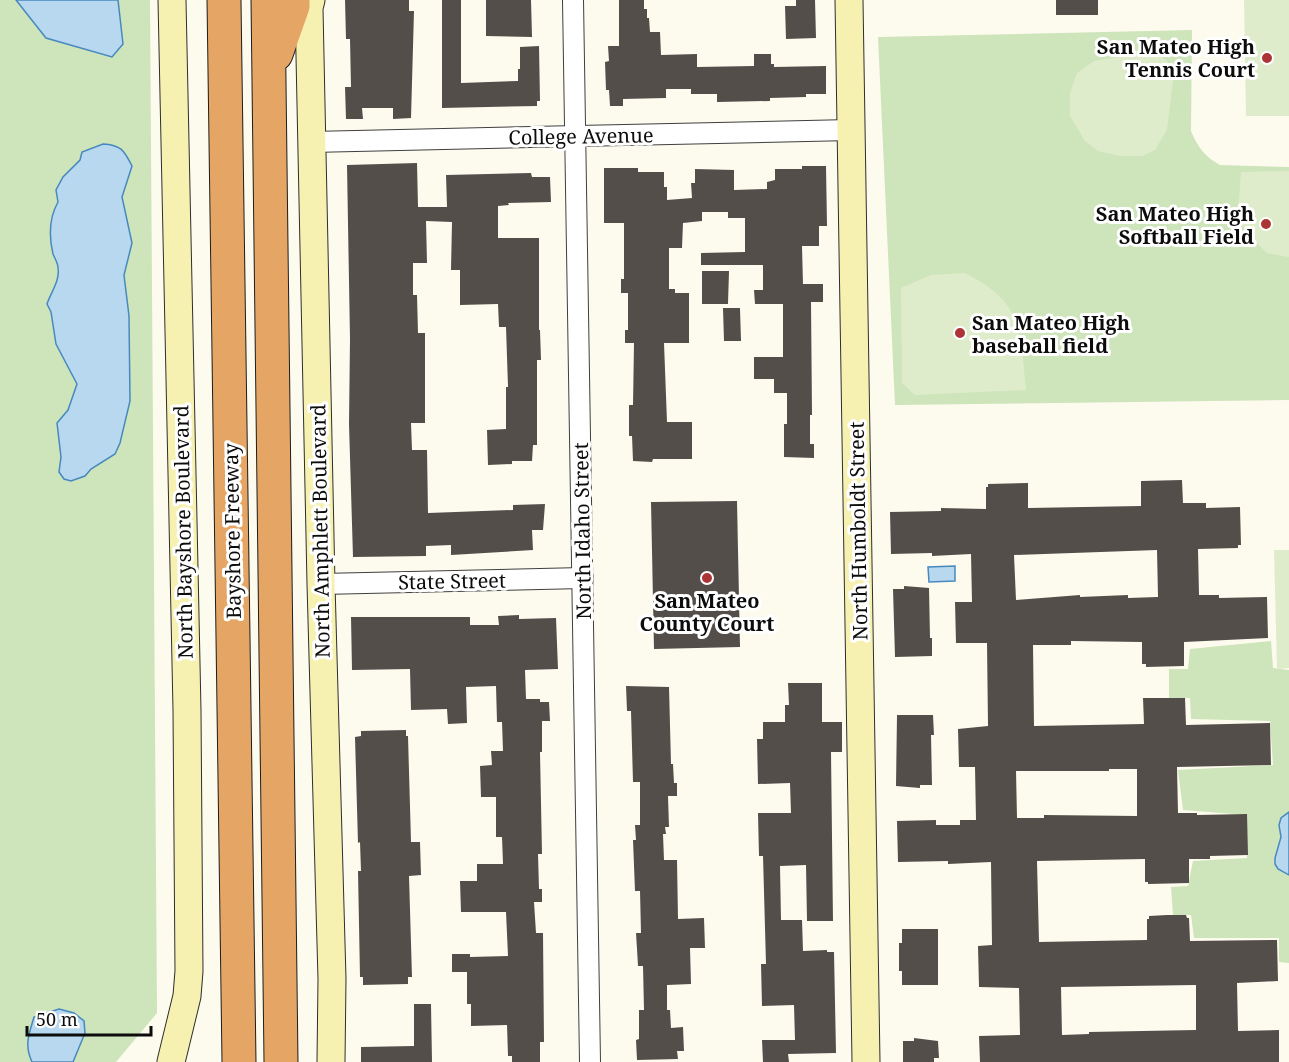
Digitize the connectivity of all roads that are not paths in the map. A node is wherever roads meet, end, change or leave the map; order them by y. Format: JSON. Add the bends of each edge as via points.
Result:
{"nodes":[{"id":1,"x":172,"y":0,"type":"edge"},
{"id":2,"x":224,"y":0,"type":"edge"},
{"id":3,"x":268,"y":0,"type":"edge"},
{"id":4,"x":293,"y":0,"type":"edge"},
{"id":5,"x":310,"y":0,"type":"edge"},
{"id":6,"x":573,"y":0,"type":"edge"},
{"id":7,"x":849,"y":0,"type":"edge"},
{"id":8,"x":269,"y":72,"type":"junction"},
{"id":9,"x":851,"y":130,"type":"junction"},
{"id":10,"x":576,"y":136,"type":"junction"},
{"id":11,"x":311,"y":142,"type":"junction"},
{"id":12,"x":583,"y":578,"type":"junction"},
{"id":13,"x":321,"y":584,"type":"junction"},
{"id":14,"x":236,"y":796,"type":"junction"},
{"id":15,"x":171,"y":1062,"type":"edge"},
{"id":16,"x":222,"y":1062,"type":"edge"},
{"id":17,"x":239,"y":1062,"type":"edge"},
{"id":18,"x":281,"y":1062,"type":"edge"},
{"id":19,"x":331,"y":1062,"type":"edge"},
{"id":20,"x":590,"y":1062,"type":"edge"},
{"id":21,"x":866,"y":1062,"type":"edge"}],
"edges":[{"from":1,"to":15,"type":"street","name":"North Bayshore Boulevard","via":[[189,970],[187,996]]},
{"from":2,"to":14,"type":"highway","name":"Bayshore Freeway"},
{"from":3,"to":8,"type":"highway"},
{"from":4,"to":8,"type":"highway"},
{"from":5,"to":11,"type":"street","name":"North Amphlett Boulevard"},
{"from":6,"to":10,"type":"street","name":"North Idaho Street"},
{"from":7,"to":9,"type":"street","name":"North Humboldt Street"},
{"from":8,"to":18,"type":"highway"},
{"from":9,"to":10,"type":"street","name":"College Avenue"},
{"from":9,"to":21,"type":"street","name":"North Humboldt Street"},
{"from":10,"to":11,"type":"street","name":"College Avenue"},
{"from":10,"to":12,"type":"street","name":"North Idaho Street"},
{"from":11,"to":13,"type":"street","name":"North Amphlett Boulevard"},
{"from":12,"to":13,"type":"street","name":"State Street"},
{"from":12,"to":20,"type":"street","name":"North Idaho Street"},
{"from":13,"to":19,"type":"street","name":"North Amphlett Boulevard"},
{"from":14,"to":16,"type":"highway"},
{"from":14,"to":17,"type":"highway","name":"Bayshore Freeway"}]}
